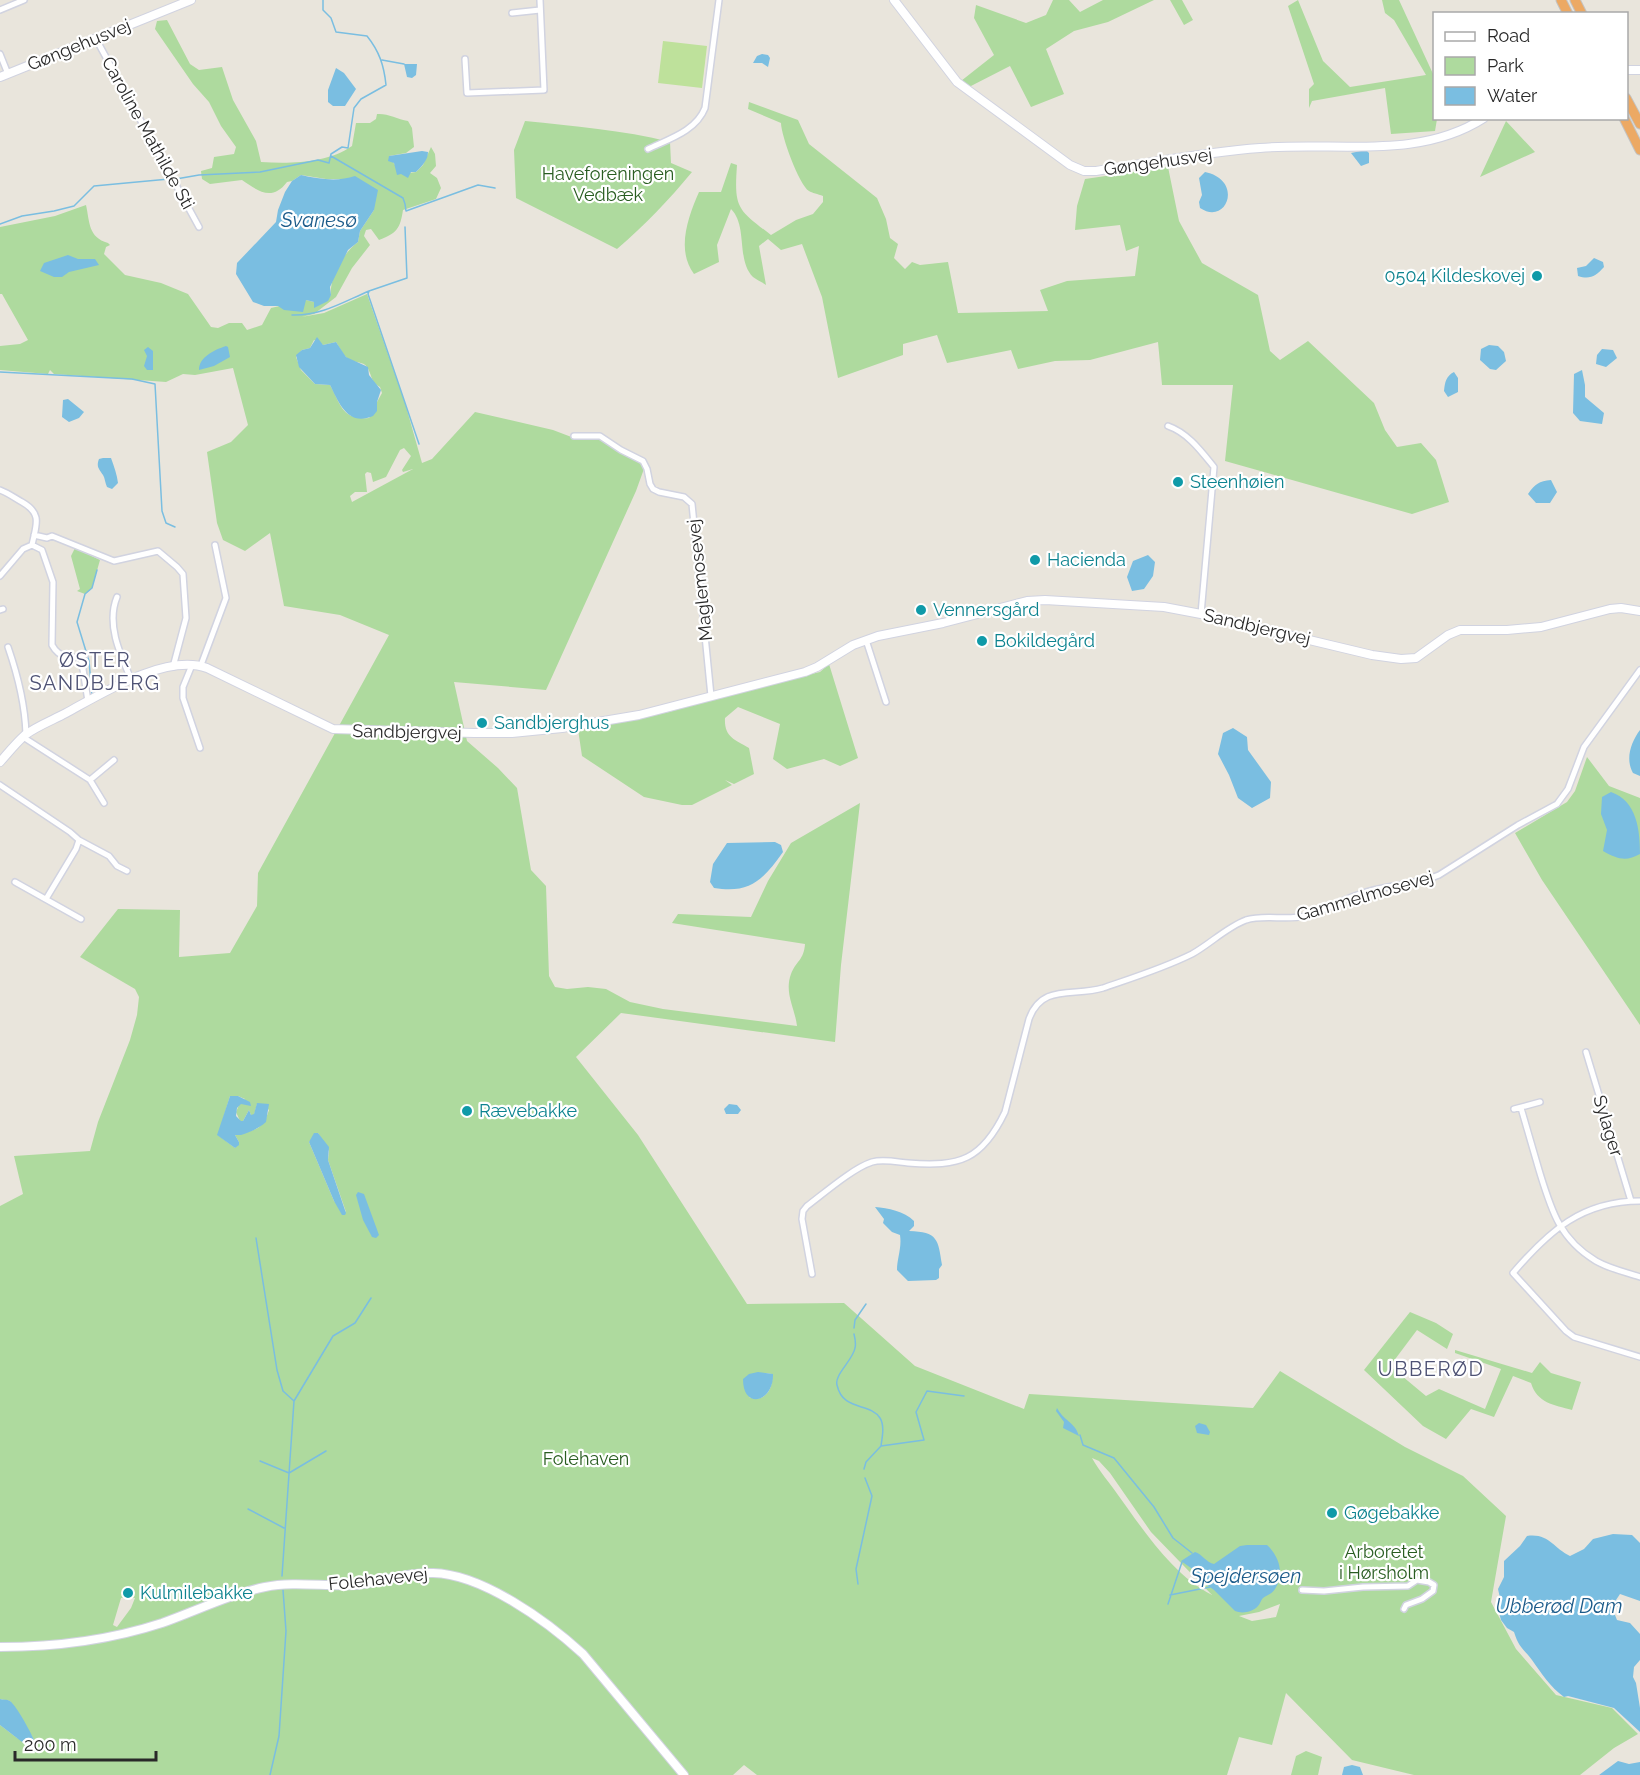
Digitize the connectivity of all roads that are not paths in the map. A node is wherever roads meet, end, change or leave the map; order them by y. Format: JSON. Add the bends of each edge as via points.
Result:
{"nodes":[{"id":1,"x":24,"y":0,"type":"edge"},
{"id":2,"x":191,"y":0,"type":"edge"},
{"id":3,"x":540,"y":0,"type":"edge"},
{"id":4,"x":719,"y":0,"type":"edge"},
{"id":5,"x":894,"y":0,"type":"edge"},
{"id":6,"x":0,"y":10,"type":"edge"},
{"id":7,"x":540,"y":10,"type":"junction"},
{"id":8,"x":512,"y":13,"type":"dead end"},
{"id":9,"x":96,"y":39,"type":"junction"},
{"id":10,"x":0,"y":54,"type":"edge"},
{"id":11,"x":465,"y":59,"type":"dead end"},
{"id":12,"x":4,"y":76,"type":"edge"},
{"id":13,"x":1628,"y":102,"type":"edge"},
{"id":14,"x":1480,"y":120,"type":"edge"},
{"id":15,"x":1624,"y":120,"type":"edge"},
{"id":16,"x":1640,"y":124,"type":"edge"},
{"id":17,"x":648,"y":149,"type":"dead end"},
{"id":18,"x":1640,"y":150,"type":"edge"},
{"id":19,"x":199,"y":227,"type":"dead end"},
{"id":20,"x":1168,"y":426,"type":"dead end"},
{"id":21,"x":574,"y":436,"type":"dead end"},
{"id":22,"x":0,"y":490,"type":"edge"},
{"id":23,"x":34,"y":535,"type":"junction"},
{"id":24,"x":215,"y":545,"type":"dead end"},
{"id":25,"x":32,"y":546,"type":"junction"},
{"id":26,"x":0,"y":576,"type":"edge"},
{"id":27,"x":117,"y":597,"type":"dead end"},
{"id":28,"x":1640,"y":611,"type":"edge"},
{"id":29,"x":1201,"y":614,"type":"junction"},
{"id":30,"x":866,"y":640,"type":"junction"},
{"id":31,"x":8,"y":647,"type":"dead end"},
{"id":32,"x":196,"y":665,"type":"junction"},
{"id":33,"x":173,"y":667,"type":"junction"},
{"id":34,"x":1640,"y":670,"type":"edge"},
{"id":35,"x":131,"y":679,"type":"junction"},
{"id":36,"x":711,"y":696,"type":"junction"},
{"id":37,"x":88,"y":700,"type":"junction"},
{"id":38,"x":886,"y":702,"type":"dead end"},
{"id":39,"x":24,"y":736,"type":"junction"},
{"id":40,"x":200,"y":748,"type":"dead end"},
{"id":41,"x":114,"y":760,"type":"dead end"},
{"id":42,"x":0,"y":762,"type":"edge"},
{"id":43,"x":90,"y":780,"type":"junction"},
{"id":44,"x":0,"y":785,"type":"edge"},
{"id":45,"x":104,"y":803,"type":"dead end"},
{"id":46,"x":79,"y":840,"type":"junction"},
{"id":47,"x":127,"y":871,"type":"dead end"},
{"id":48,"x":15,"y":882,"type":"dead end"},
{"id":49,"x":46,"y":900,"type":"junction"},
{"id":50,"x":81,"y":919,"type":"dead end"},
{"id":51,"x":1586,"y":1052,"type":"dead end"},
{"id":52,"x":1540,"y":1102,"type":"dead end"},
{"id":53,"x":1521,"y":1108,"type":"junction"},
{"id":54,"x":1514,"y":1109,"type":"dead end"},
{"id":55,"x":1630,"y":1201,"type":"junction"},
{"id":56,"x":1640,"y":1201,"type":"edge"},
{"id":57,"x":1560,"y":1226,"type":"junction"},
{"id":58,"x":812,"y":1274,"type":"dead end"},
{"id":59,"x":1640,"y":1277,"type":"edge"},
{"id":60,"x":1640,"y":1357,"type":"edge"},
{"id":61,"x":1302,"y":1590,"type":"dead end"},
{"id":62,"x":1404,"y":1609,"type":"dead end"},
{"id":63,"x":0,"y":1647,"type":"edge"},
{"id":64,"x":684,"y":1775,"type":"edge"}],
"edges":[{"from":1,"to":6,"type":"street"},
{"from":2,"to":9,"type":"street","name":"Gøngehusvej"},
{"from":3,"to":7,"type":"street"},
{"from":4,"to":17,"type":"street","via":[[701,119]]},
{"from":5,"to":14,"type":"street","name":"Gøngehusvej","via":[[957,82],[1070,165],[1084,171],[1261,147],[1410,145],[1448,136]]},
{"from":7,"to":8,"type":"street"},
{"from":7,"to":11,"type":"street","via":[[544,90],[467,93]]},
{"from":9,"to":12,"type":"street","name":"Gøngehusvej"},
{"from":9,"to":19,"type":"street","name":"Caroline Mathilde Sti"},
{"from":10,"to":12,"type":"street"},
{"from":13,"to":16,"type":"highway"},
{"from":15,"to":18,"type":"highway"},
{"from":20,"to":29,"type":"street","via":[[1198,447],[1214,467]]},
{"from":21,"to":36,"type":"street","name":"Maglemosevej","via":[[600,435],[643,461],[653,489],[684,497],[692,504]]},
{"from":22,"to":23,"type":"street","via":[[34,510]]},
{"from":23,"to":25,"type":"street"},
{"from":23,"to":33,"type":"street","via":[[52,536],[114,561],[158,551],[177,567],[183,574],[186,618]]},
{"from":24,"to":32,"type":"street","via":[[226,598]]},
{"from":25,"to":26,"type":"street","via":[[23,549]]},
{"from":25,"to":37,"type":"street","via":[[45,555],[53,582],[52,645],[62,656],[83,656]]},
{"from":27,"to":35,"type":"street","via":[[113,610],[116,643]]},
{"from":28,"to":29,"type":"street","name":"Sandbjergvej","via":[[1610,609],[1541,627],[1460,630],[1422,655],[1408,659],[1372,655]]},
{"from":29,"to":30,"type":"street","name":"Sandbjergvej","via":[[1120,603],[1032,600]]},
{"from":30,"to":36,"type":"street","name":"Sandbjergvej","via":[[805,672]]},
{"from":30,"to":38,"type":"street"},
{"from":31,"to":39,"type":"street","via":[[26,709]]},
{"from":32,"to":33,"type":"street"},
{"from":32,"to":36,"type":"street","name":"Sandbjergvej","via":[[321,725],[344,731],[533,731],[639,714]]},
{"from":32,"to":40,"type":"street","via":[[183,687],[183,698]]},
{"from":33,"to":35,"type":"street"},
{"from":34,"to":58,"type":"street","name":"Gammelmosevej","via":[[1584,747],[1568,789],[1557,804],[1439,875],[1360,894],[1303,916],[1244,921],[1172,962],[1101,988],[1059,993],[1039,1002],[1029,1019],[1005,1112],[983,1146],[964,1160],[866,1164],[807,1206],[802,1219]]},
{"from":35,"to":37,"type":"street"},
{"from":37,"to":39,"type":"street"},
{"from":39,"to":42,"type":"street"},
{"from":39,"to":43,"type":"street"},
{"from":41,"to":43,"type":"street"},
{"from":43,"to":45,"type":"street"},
{"from":44,"to":46,"type":"street"},
{"from":46,"to":47,"type":"street"},
{"from":46,"to":49,"type":"street"},
{"from":48,"to":49,"type":"street"},
{"from":49,"to":50,"type":"street"},
{"from":51,"to":55,"type":"street","name":"Sylager"},
{"from":52,"to":53,"type":"street"},
{"from":53,"to":54,"type":"street"},
{"from":53,"to":57,"type":"street","via":[[1549,1203]]},
{"from":55,"to":56,"type":"street"},
{"from":55,"to":57,"type":"street","via":[[1595,1207]]},
{"from":57,"to":59,"type":"street","via":[[1571,1241],[1596,1261]]},
{"from":57,"to":60,"type":"street","via":[[1513,1273],[1574,1337]]},
{"from":61,"to":62,"type":"street","via":[[1408,1587],[1417,1580],[1433,1584],[1433,1591]]},
{"from":63,"to":64,"type":"street","name":"Folehavevej","via":[[50,1646],[114,1635],[267,1586],[358,1585],[418,1573],[454,1576],[499,1593],[567,1639]]}]}
